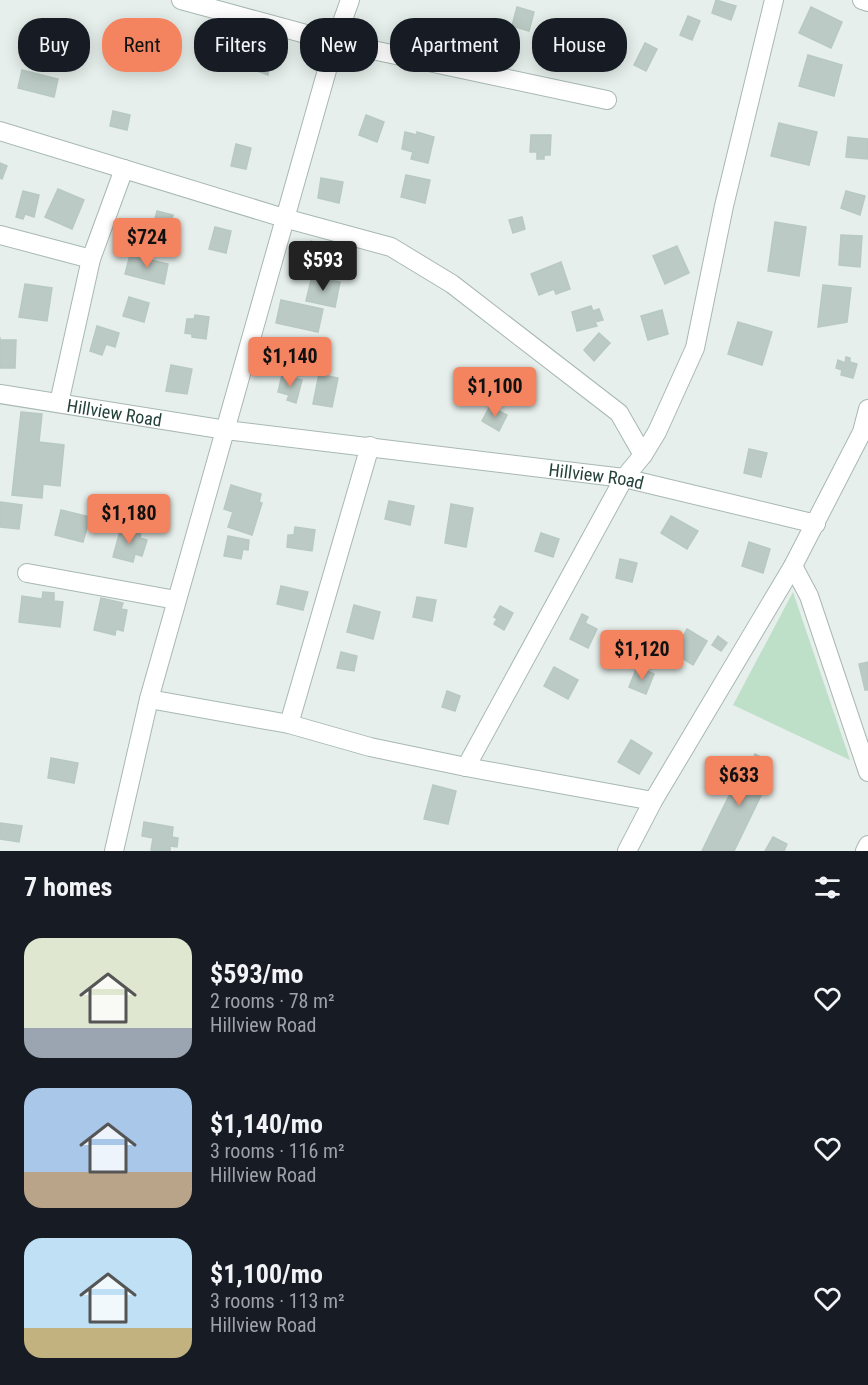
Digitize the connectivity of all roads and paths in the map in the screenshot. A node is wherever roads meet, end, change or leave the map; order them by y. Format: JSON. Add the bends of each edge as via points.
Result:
{"nodes":[{"id":1,"x":181,"y":0,"type":"edge"},
{"id":2,"x":350,"y":0,"type":"edge"},
{"id":3,"x":774,"y":0,"type":"edge"},
{"id":4,"x":862,"y":0,"type":"edge"},
{"id":5,"x":868,"y":2,"type":"edge"},
{"id":6,"x":344,"y":18,"type":"edge"},
{"id":7,"x":300,"y":32,"type":"edge"},
{"id":8,"x":378,"y":51,"type":"edge"},
{"id":9,"x":326,"y":72,"type":"edge"},
{"id":10,"x":607,"y":100,"type":"dead end"},
{"id":11,"x":0,"y":131,"type":"edge"},
{"id":12,"x":124,"y":169,"type":"junction"},
{"id":13,"x":284,"y":218,"type":"junction"},
{"id":14,"x":0,"y":235,"type":"edge"},
{"id":15,"x":91,"y":259,"type":"junction"},
{"id":16,"x":0,"y":394,"type":"edge"},
{"id":17,"x":59,"y":403,"type":"junction"},
{"id":18,"x":868,"y":409,"type":"edge"},
{"id":19,"x":226,"y":430,"type":"junction"},
{"id":20,"x":370,"y":446,"type":"junction"},
{"id":21,"x":643,"y":455,"type":"junction"},
{"id":22,"x":624,"y":478,"type":"junction"},
{"id":23,"x":816,"y":524,"type":"junction"},
{"id":24,"x":793,"y":566,"type":"junction"},
{"id":25,"x":27,"y":573,"type":"dead end"},
{"id":26,"x":176,"y":600,"type":"junction"},
{"id":27,"x":149,"y":699,"type":"junction"},
{"id":28,"x":289,"y":724,"type":"junction"},
{"id":29,"x":466,"y":767,"type":"junction"},
{"id":30,"x":868,"y":771,"type":"edge"},
{"id":31,"x":653,"y":801,"type":"junction"},
{"id":32,"x":868,"y":845,"type":"edge"},
{"id":33,"x":114,"y":851,"type":"edge"},
{"id":34,"x":627,"y":851,"type":"edge"},
{"id":35,"x":865,"y":851,"type":"edge"}],
"edges":[{"from":1,"to":7,"type":"street"},
{"from":2,"to":6,"type":"street"},
{"from":3,"to":21,"type":"street","via":[[724,206],[695,348]]},
{"from":4,"to":5,"type":"street"},
{"from":8,"to":10,"type":"street"},
{"from":9,"to":13,"type":"street"},
{"from":11,"to":12,"type":"street"},
{"from":12,"to":13,"type":"street"},
{"from":12,"to":15,"type":"street"},
{"from":13,"to":19,"type":"street"},
{"from":13,"to":21,"type":"street","via":[[391,247],[452,284],[620,412]]},
{"from":14,"to":15,"type":"street"},
{"from":15,"to":17,"type":"street"},
{"from":16,"to":17,"type":"street","name":"Hillview Road"},
{"from":17,"to":19,"type":"street","name":"Hillview Road"},
{"from":18,"to":23,"type":"street","via":[[862,432]]},
{"from":19,"to":20,"type":"street","name":"Hillview Road"},
{"from":19,"to":26,"type":"street"},
{"from":20,"to":22,"type":"street","name":"Hillview Road"},
{"from":20,"to":28,"type":"street"},
{"from":21,"to":22,"type":"street"},
{"from":22,"to":23,"type":"street","name":"Hillview Road"},
{"from":22,"to":29,"type":"street"},
{"from":23,"to":24,"type":"street"},
{"from":24,"to":30,"type":"street","via":[[808,596]]},
{"from":24,"to":31,"type":"street"},
{"from":25,"to":26,"type":"street"},
{"from":26,"to":27,"type":"street"},
{"from":27,"to":28,"type":"street"},
{"from":27,"to":33,"type":"street"},
{"from":28,"to":29,"type":"street","via":[[370,747]]},
{"from":29,"to":31,"type":"street"},
{"from":31,"to":34,"type":"street"},
{"from":32,"to":35,"type":"street"}]}
